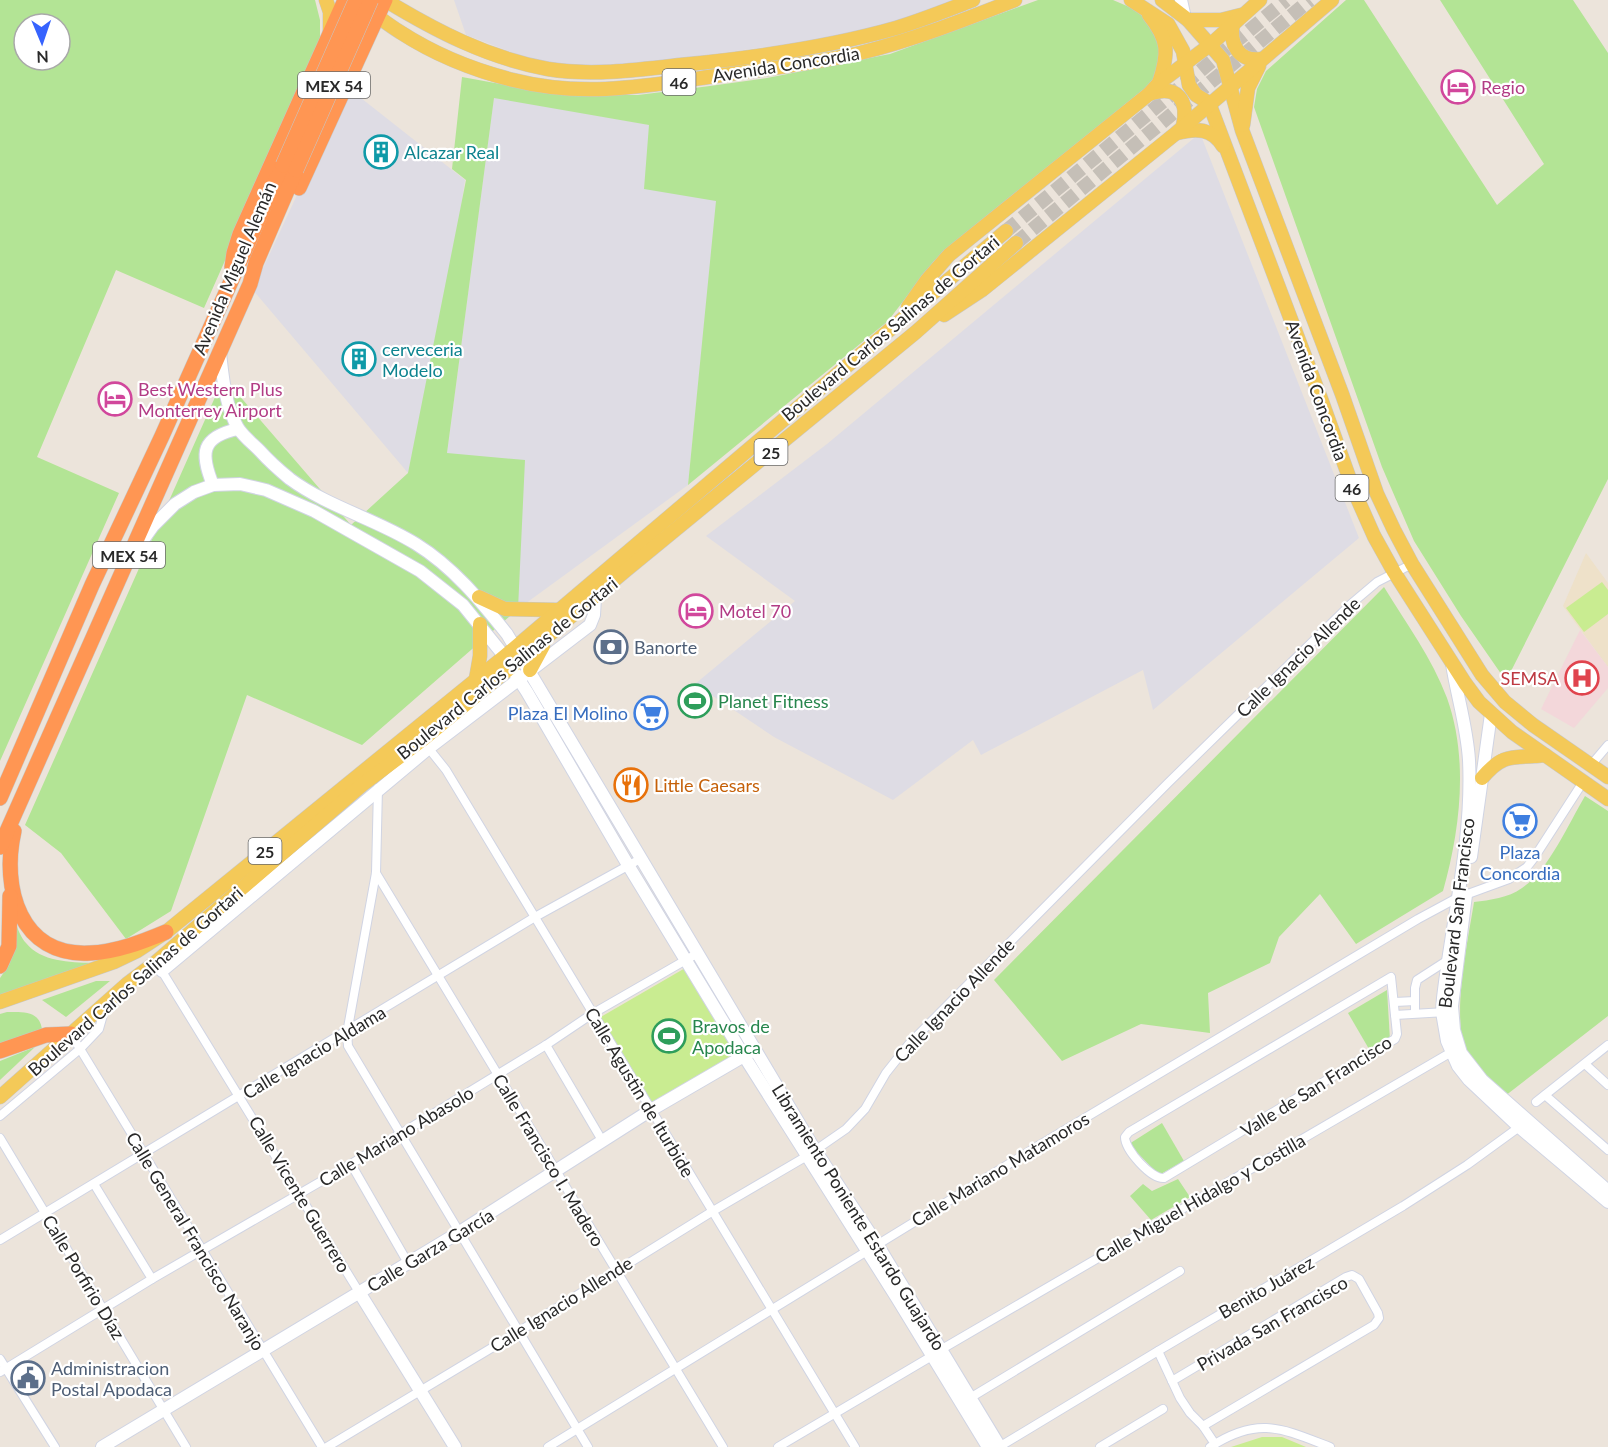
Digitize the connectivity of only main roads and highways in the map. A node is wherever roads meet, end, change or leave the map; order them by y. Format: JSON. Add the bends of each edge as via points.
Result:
{"nodes":[{"id":1,"x":326,"y":0,"type":"edge"},
{"id":2,"x":345,"y":0,"type":"edge"},
{"id":3,"x":355,"y":0,"type":"edge"},
{"id":4,"x":371,"y":0,"type":"edge"},
{"id":5,"x":385,"y":0,"type":"edge"},
{"id":6,"x":973,"y":0,"type":"edge"},
{"id":7,"x":1015,"y":0,"type":"edge"},
{"id":8,"x":1260,"y":0,"type":"edge"},
{"id":9,"x":1332,"y":0,"type":"edge"},
{"id":10,"x":1171,"y":2,"type":"edge"},
{"id":11,"x":1137,"y":3,"type":"edge"},
{"id":12,"x":378,"y":16,"type":"junction"},
{"id":13,"x":1238,"y":18,"type":"junction"},
{"id":14,"x":1187,"y":19,"type":"junction"},
{"id":15,"x":330,"y":32,"type":"junction"},
{"id":16,"x":1210,"y":45,"type":"junction"},
{"id":17,"x":322,"y":50,"type":"junction"},
{"id":18,"x":1264,"y":57,"type":"junction"},
{"id":19,"x":1185,"y":63,"type":"junction"},
{"id":20,"x":355,"y":66,"type":"junction"},
{"id":21,"x":1159,"y":83,"type":"junction"},
{"id":22,"x":1230,"y":86,"type":"junction"},
{"id":23,"x":1149,"y":94,"type":"junction"},
{"id":24,"x":1209,"y":103,"type":"junction"},
{"id":25,"x":1179,"y":130,"type":"junction"},
{"id":26,"x":1242,"y":130,"type":"junction"},
{"id":27,"x":1228,"y":152,"type":"junction"},
{"id":28,"x":1006,"y":231,"type":"tunnel mouth"},
{"id":29,"x":1016,"y":243,"type":"tunnel mouth"},
{"id":30,"x":249,"y":260,"type":"junction"},
{"id":31,"x":233,"y":277,"type":"junction"},
{"id":32,"x":250,"y":284,"type":"junction"},
{"id":33,"x":903,"y":316,"type":"junction"},
{"id":34,"x":916,"y":332,"type":"junction"},
{"id":35,"x":479,"y":597,"type":"road end"},
{"id":36,"x":558,"y":610,"type":"junction"},
{"id":37,"x":480,"y":624,"type":"road end"},
{"id":38,"x":522,"y":658,"type":"junction"},
{"id":39,"x":511,"y":668,"type":"junction"},
{"id":40,"x":1482,"y":675,"type":"junction"},
{"id":41,"x":476,"y":679,"type":"junction"},
{"id":42,"x":1491,"y":714,"type":"junction"},
{"id":43,"x":1545,"y":755,"type":"junction"},
{"id":44,"x":1482,"y":778,"type":"road end"},
{"id":45,"x":1608,"y":779,"type":"edge"},
{"id":46,"x":1583,"y":782,"type":"junction"},
{"id":47,"x":23,"y":797,"type":"junction"},
{"id":48,"x":0,"y":798,"type":"edge"},
{"id":49,"x":1608,"y":799,"type":"edge"},
{"id":50,"x":0,"y":847,"type":"edge"},
{"id":51,"x":10,"y":880,"type":"junction"},
{"id":52,"x":166,"y":932,"type":"junction"},
{"id":53,"x":0,"y":966,"type":"edge"},
{"id":54,"x":0,"y":1002,"type":"edge"},
{"id":55,"x":71,"y":1034,"type":"junction"},
{"id":56,"x":0,"y":1050,"type":"edge"},
{"id":57,"x":0,"y":1097,"type":"edge"}],
"edges":[{"from":1,"to":15,"type":"main road"},
{"from":2,"to":15,"type":"highway"},
{"from":3,"to":12,"type":"main road","name":"Avenida Concordia","number":"46"},
{"from":3,"to":30,"type":"highway","name":"Avenida Miguel Alemán","number":"MEX 54","bridge":true},
{"from":4,"to":30,"type":"highway","name":"Avenida Miguel Alemán","number":"MEX 54","bridge":true},
{"from":5,"to":6,"type":"main road","name":"Avenida Concordia","number":"46","via":[[438,31],[483,51],[533,66],[587,72],[688,64],[820,46],[898,27]]},
{"from":5,"to":12,"type":"highway"},
{"from":7,"to":12,"type":"main road","name":"Avenida Concordia","number":"46","via":[[943,28],[860,53],[605,90],[538,85],[489,74],[424,46]]},
{"from":8,"to":13,"type":"main road"},
{"from":9,"to":18,"type":"main road"},
{"from":10,"to":14,"type":"main road","name":"Avenida Concordia","number":"46"},
{"from":11,"to":19,"type":"main road","name":"Avenida Concordia","number":"46","via":[[1168,24],[1181,44]]},
{"from":11,"to":21,"type":"main road","via":[[1156,23],[1165,40],[1165,64]]},
{"from":12,"to":20,"type":"highway"},
{"from":13,"to":14,"type":"main road"},
{"from":13,"to":16,"type":"main road"},
{"from":13,"to":18,"type":"main road","via":[[1231,33],[1235,48],[1246,58]]},
{"from":14,"to":16,"type":"main road","name":"Avenida Concordia","number":"46"},
{"from":15,"to":17,"type":"highway"},
{"from":16,"to":19,"type":"main road"},
{"from":16,"to":22,"type":"main road","name":"Avenida Concordia","number":"46","via":[[1223,60]]},
{"from":17,"to":20,"type":"highway","via":[[338,41],[350,44],[355,52]]},
{"from":17,"to":31,"type":"highway","via":[[240,234],[232,261]]},
{"from":18,"to":22,"type":"main road"},
{"from":18,"to":26,"type":"main road","via":[[1248,88]]},
{"from":19,"to":21,"type":"main road"},
{"from":19,"to":24,"type":"main road","name":"Avenida Concordia","number":"46","via":[[1192,90]]},
{"from":20,"to":32,"type":"highway","via":[[268,259]]},
{"from":21,"to":23,"type":"main road"},
{"from":22,"to":24,"type":"main road"},
{"from":22,"to":26,"type":"main road","name":"Avenida Concordia","number":"46"},
{"from":23,"to":25,"type":"main road","via":[[1164,90],[1179,97],[1185,107]]},
{"from":23,"to":33,"type":"main road","via":[[949,255]]},
{"from":24,"to":25,"type":"main road"},
{"from":24,"to":27,"type":"main road","name":"Avenida Concordia","number":"46"},
{"from":25,"to":27,"type":"main road","via":[[1207,131]]},
{"from":25,"to":34,"type":"main road","via":[[982,290]]},
{"from":26,"to":40,"type":"main road","name":"Avenida Concordia","number":"46","via":[[1377,494],[1412,564]]},
{"from":27,"to":42,"type":"main road","name":"Avenida Concordia","number":"46","via":[[1374,536],[1452,664]]},
{"from":28,"to":33,"type":"main road","name":"Boulevard Carlos Salinas de Gortari","number":"25"},
{"from":29,"to":34,"type":"main road","name":"Boulevard Carlos Salinas de Gortari","number":"25"},
{"from":30,"to":31,"type":"highway","name":"Avenida Miguel Alemán","number":"MEX 54"},
{"from":30,"to":32,"type":"highway","name":"Avenida Miguel Alemán","number":"MEX 54"},
{"from":31,"to":48,"type":"highway","name":"Avenida Miguel Alemán","number":"MEX 54"},
{"from":32,"to":47,"type":"highway","name":"Avenida Miguel Alemán","number":"MEX 54"},
{"from":33,"to":36,"type":"main road","name":"Boulevard Carlos Salinas de Gortari","number":"25"},
{"from":34,"to":38,"type":"main road","name":"Boulevard Carlos Salinas de Gortari","number":"25","via":[[595,597],[540,650]]},
{"from":35,"to":36,"type":"main road","via":[[504,609]]},
{"from":36,"to":38,"type":"main road","name":"Boulevard Carlos Salinas de Gortari","number":"25"},
{"from":37,"to":41,"type":"main road"},
{"from":38,"to":39,"type":"main road","name":"Boulevard Carlos Salinas de Gortari","number":"25"},
{"from":39,"to":41,"type":"main road","name":"Boulevard Carlos Salinas de Gortari","number":"25"},
{"from":39,"to":55,"type":"main road","name":"Boulevard Carlos Salinas de Gortari","number":"25","via":[[159,967],[127,984]]},
{"from":40,"to":42,"type":"main road"},
{"from":40,"to":45,"type":"main road","name":"Avenida Concordia","number":"46","via":[[1512,708]]},
{"from":41,"to":52,"type":"main road","name":"Boulevard Carlos Salinas de Gortari","number":"25"},
{"from":42,"to":43,"type":"main road","name":"Avenida Concordia","number":"46"},
{"from":43,"to":44,"type":"main road","via":[[1506,758]]},
{"from":43,"to":46,"type":"main road","name":"Avenida Concordia","number":"46"},
{"from":45,"to":46,"type":"main road","via":[[1595,775]]},
{"from":46,"to":49,"type":"main road","name":"Avenida Concordia","number":"46"},
{"from":47,"to":50,"type":"highway","name":"Avenida Miguel Alemán","number":"MEX 54"},
{"from":47,"to":51,"type":"highway","via":[[11,845]]},
{"from":51,"to":52,"type":"highway","via":[[28,928],[42,941],[65,951],[102,952]]},
{"from":51,"to":53,"type":"highway","via":[[9,945]]},
{"from":52,"to":54,"type":"main road","name":"Boulevard Carlos Salinas de Gortari","number":"25","via":[[121,959]]},
{"from":55,"to":56,"type":"highway","via":[[46,1035]]},
{"from":55,"to":57,"type":"main road","name":"Boulevard Carlos Salinas de Gortari","number":"25"}]}
